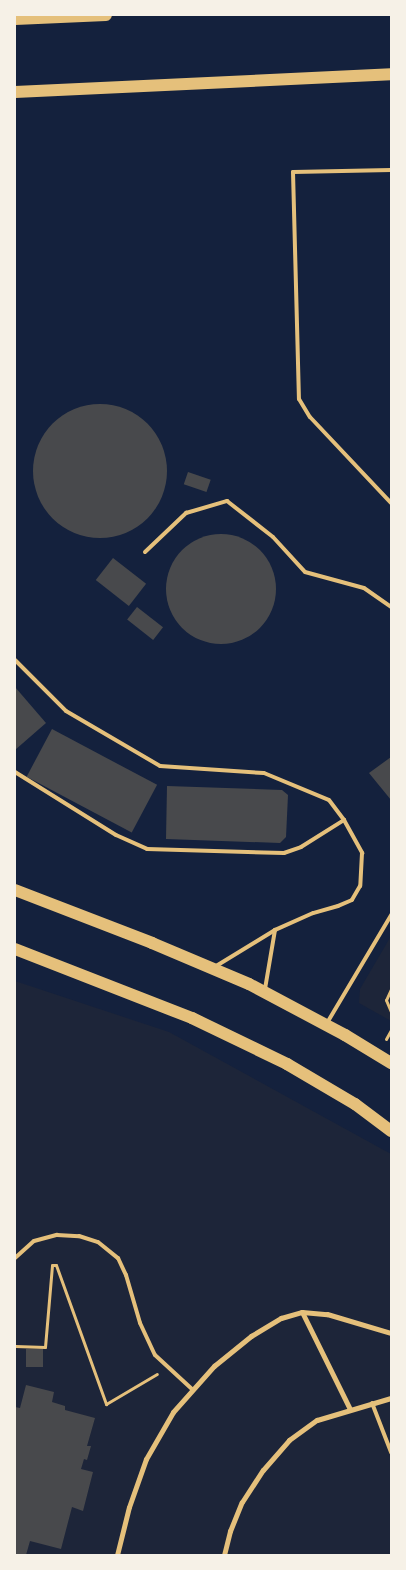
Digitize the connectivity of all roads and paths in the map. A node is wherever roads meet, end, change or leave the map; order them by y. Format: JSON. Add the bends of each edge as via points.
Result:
{"nodes":[{"id":1,"x":106,"y":15,"type":"edge"},
{"id":2,"x":15,"y":19,"type":"edge"},
{"id":3,"x":391,"y":74,"type":"edge"},
{"id":4,"x":15,"y":92,"type":"edge"},
{"id":5,"x":391,"y":170,"type":"edge"},
{"id":6,"x":391,"y":503,"type":"edge"},
{"id":7,"x":145,"y":552,"type":"dead end"},
{"id":8,"x":391,"y":607,"type":"edge"},
{"id":9,"x":15,"y":660,"type":"edge"},
{"id":10,"x":15,"y":772,"type":"edge"},
{"id":11,"x":344,"y":820,"type":"junction"},
{"id":12,"x":15,"y":890,"type":"edge"},
{"id":13,"x":391,"y":915,"type":"edge"},
{"id":14,"x":275,"y":930,"type":"junction"},
{"id":15,"x":15,"y":949,"type":"edge"},
{"id":16,"x":212,"y":969,"type":"junction"},
{"id":17,"x":391,"y":989,"type":"edge"},
{"id":18,"x":265,"y":992,"type":"junction"},
{"id":19,"x":391,"y":1012,"type":"edge"},
{"id":20,"x":326,"y":1025,"type":"junction"},
{"id":21,"x":391,"y":1063,"type":"edge"},
{"id":22,"x":391,"y":1131,"type":"edge"},
{"id":23,"x":15,"y":1258,"type":"edge"},
{"id":24,"x":302,"y":1312,"type":"junction"},
{"id":25,"x":391,"y":1333,"type":"edge"},
{"id":26,"x":15,"y":1346,"type":"edge"},
{"id":27,"x":168,"y":1368,"type":"junction"},
{"id":28,"x":193,"y":1390,"type":"junction"},
{"id":29,"x":391,"y":1398,"type":"edge"},
{"id":30,"x":372,"y":1403,"type":"junction"},
{"id":31,"x":350,"y":1409,"type":"junction"},
{"id":32,"x":391,"y":1452,"type":"edge"},
{"id":33,"x":117,"y":1555,"type":"edge"},
{"id":34,"x":224,"y":1555,"type":"edge"}],
"edges":[{"from":1,"to":2,"type":"main road"},
{"from":3,"to":4,"type":"main road"},
{"from":5,"to":6,"type":"lane","via":[[293,172],[299,399],[310,417]]},
{"from":7,"to":8,"type":"lane","via":[[186,512],[227,501],[273,538],[305,572],[364,588]]},
{"from":9,"to":11,"type":"lane","via":[[66,711],[160,766],[264,773],[329,800]]},
{"from":10,"to":11,"type":"lane","via":[[116,835],[147,849],[284,853],[301,847]]},
{"from":11,"to":14,"type":"lane","via":[[362,853],[360,886],[352,900],[313,912]]},
{"from":12,"to":16,"type":"main road"},
{"from":13,"to":20,"type":"lane"},
{"from":14,"to":16,"type":"lane"},
{"from":14,"to":18,"type":"lane"},
{"from":15,"to":22,"type":"main road","via":[[192,1018],[287,1064],[355,1104]]},
{"from":16,"to":18,"type":"main road"},
{"from":17,"to":19,"type":"path","via":[[386,1000]]},
{"from":18,"to":20,"type":"main road"},
{"from":20,"to":21,"type":"main road"},
{"from":23,"to":27,"type":"lane","via":[[34,1241],[57,1235],[78,1236],[98,1242],[118,1258],[140,1323],[155,1355]]},
{"from":24,"to":25,"type":"street","via":[[326,1314]]},
{"from":24,"to":28,"type":"street","via":[[281,1318],[251,1336],[214,1366]]},
{"from":24,"to":31,"type":"street"},
{"from":26,"to":27,"type":"path","via":[[45,1347],[52,1265],[56,1265],[106,1404]]},
{"from":27,"to":28,"type":"lane"},
{"from":28,"to":33,"type":"street","via":[[173,1412],[146,1459],[129,1506]]},
{"from":29,"to":30,"type":"street"},
{"from":30,"to":31,"type":"street"},
{"from":30,"to":32,"type":"lane"},
{"from":31,"to":34,"type":"street","via":[[317,1420],[289,1440],[262,1470],[242,1502]]}]}
